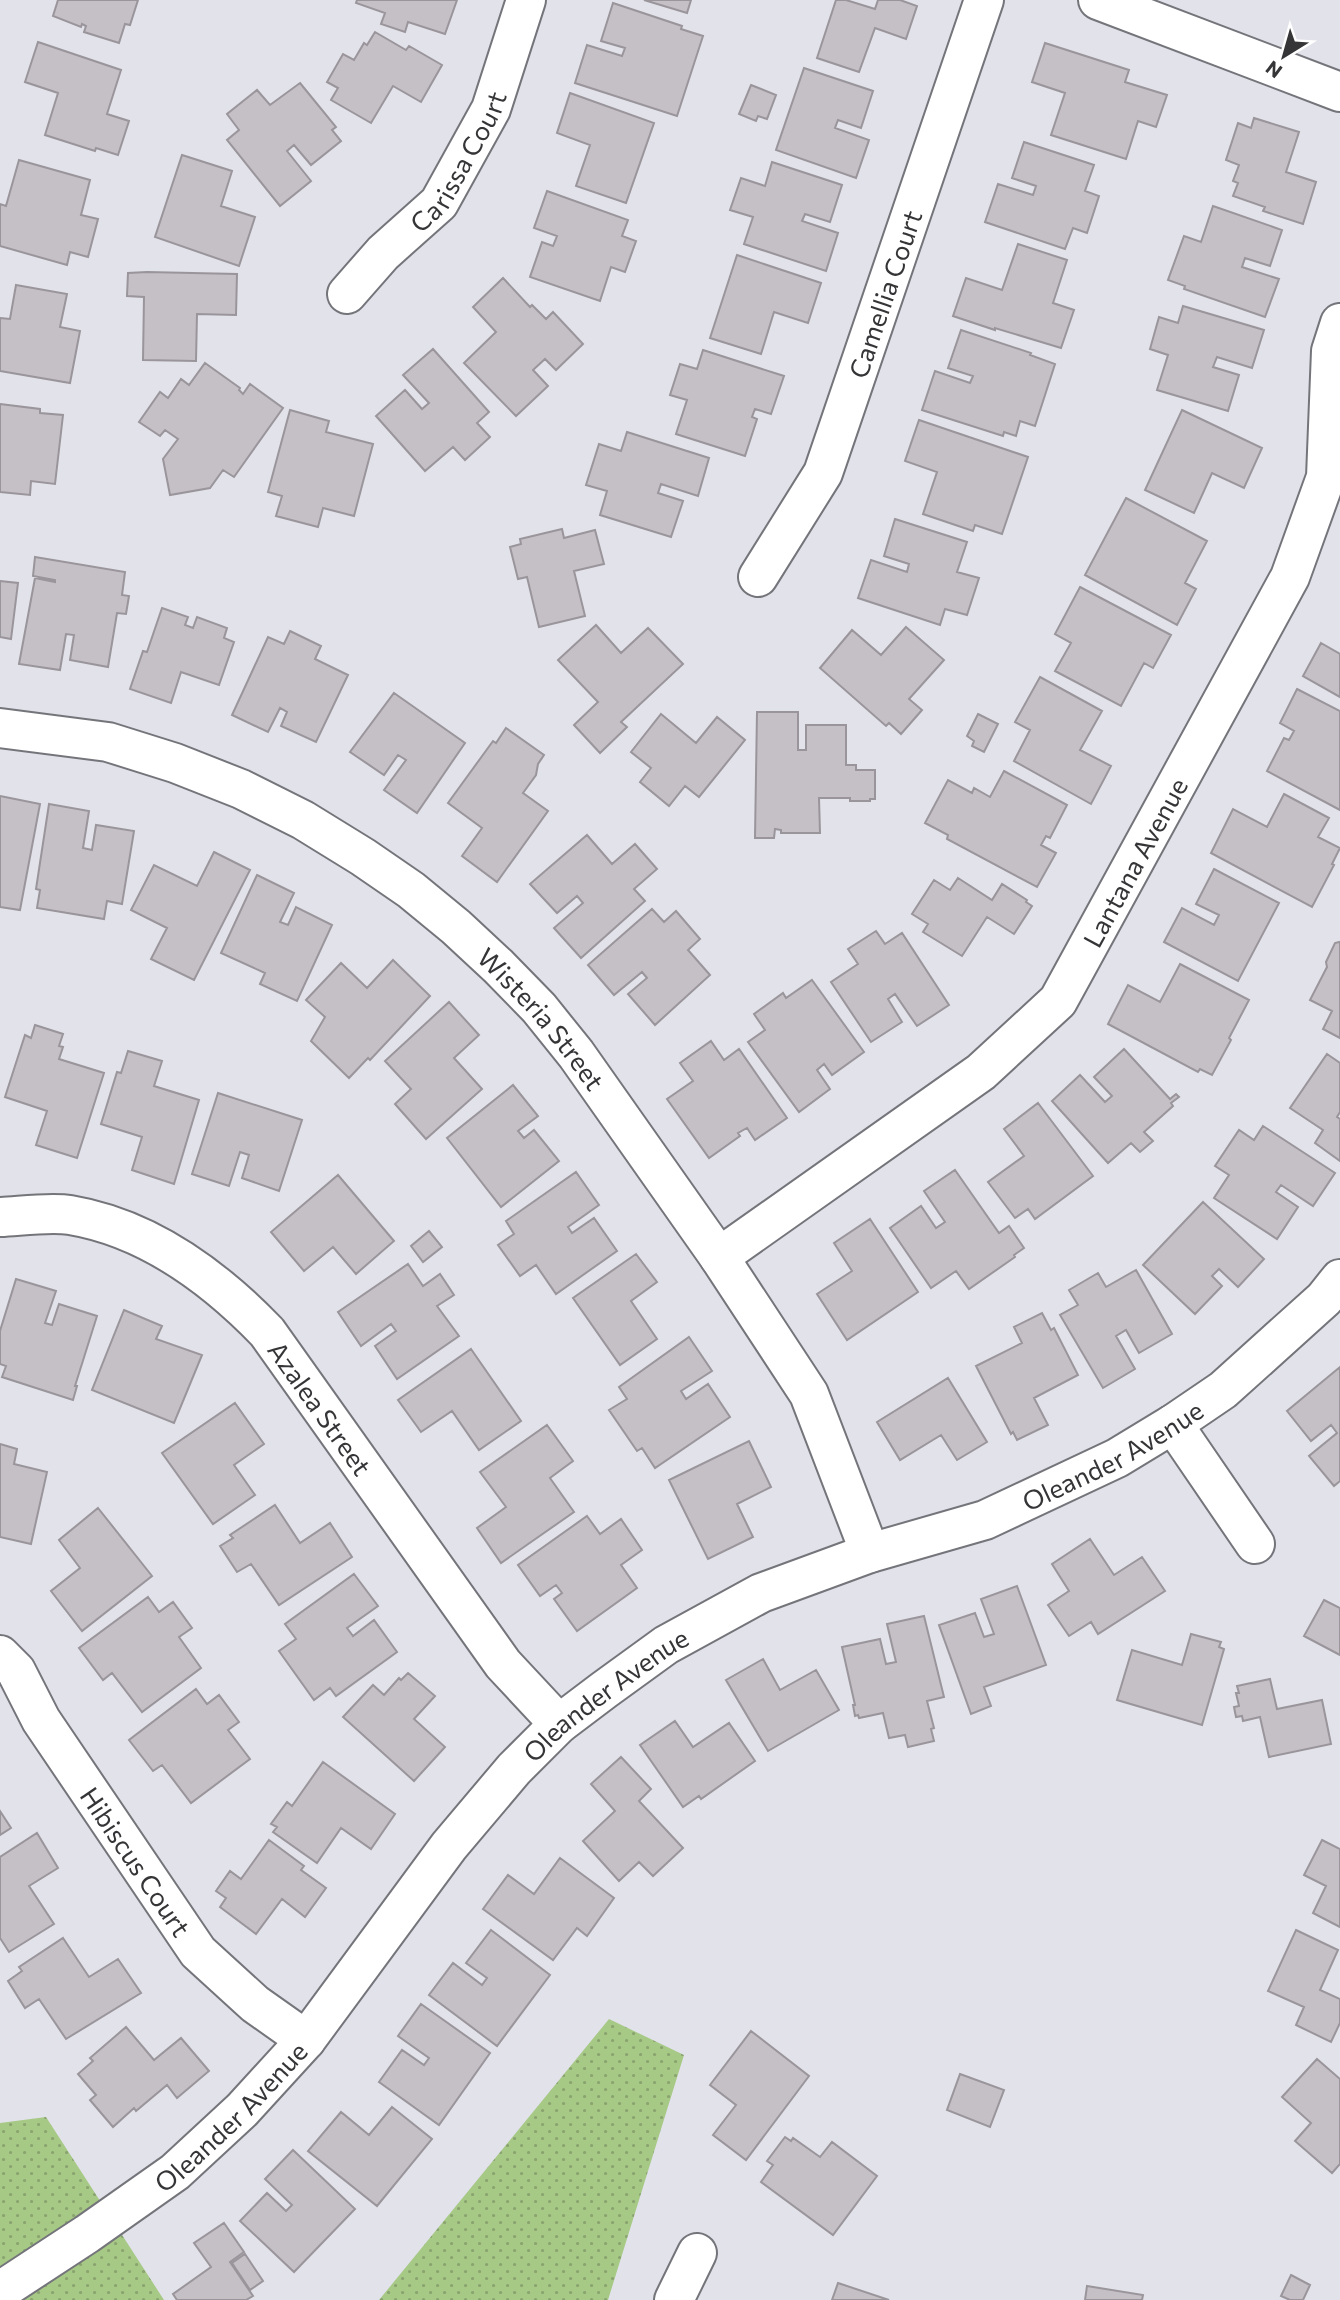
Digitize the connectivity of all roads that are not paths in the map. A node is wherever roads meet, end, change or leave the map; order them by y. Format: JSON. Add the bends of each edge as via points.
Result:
{"nodes":[{"id":1,"x":526,"y":0,"type":"edge"},
{"id":2,"x":984,"y":0,"type":"edge"},
{"id":3,"x":1098,"y":0,"type":"edge"},
{"id":4,"x":1340,"y":92,"type":"edge"},
{"id":5,"x":346,"y":294,"type":"dead end"},
{"id":6,"x":1340,"y":323,"type":"edge"},
{"id":7,"x":758,"y":577,"type":"dead end"},
{"id":8,"x":0,"y":728,"type":"edge"},
{"id":9,"x":0,"y":1217,"type":"edge"},
{"id":10,"x":719,"y":1257,"type":"junction"},
{"id":11,"x":1340,"y":1279,"type":"edge"},
{"id":12,"x":1174,"y":1424,"type":"junction"},
{"id":13,"x":1255,"y":1544,"type":"dead end"},
{"id":14,"x":870,"y":1553,"type":"junction"},
{"id":15,"x":0,"y":1655,"type":"edge"},
{"id":16,"x":559,"y":1724,"type":"junction"},
{"id":17,"x":306,"y":2040,"type":"junction"},
{"id":18,"x":697,"y":2253,"type":"dead end"},
{"id":19,"x":0,"y":2291,"type":"edge"},
{"id":20,"x":674,"y":2300,"type":"edge"}],
"edges":[{"from":1,"to":5,"type":"street","name":"Carissa Court","via":[[491,110],[439,203]]},
{"from":2,"to":7,"type":"street","name":"Camellia Court","via":[[823,473]]},
{"from":3,"to":4,"type":"street"},
{"from":6,"to":10,"type":"street","name":"Lantana Avenue","via":[[1331,351],[1326,477],[1290,577],[1058,1001],[981,1072]]},
{"from":8,"to":10,"type":"street","name":"Wisteria Street","via":[[108,742],[176,763],[303,820],[411,890],[465,934],[539,1009],[576,1054]]},
{"from":9,"to":16,"type":"street","name":"Azalea Street","via":[[69,1215],[106,1225],[177,1257],[240,1304],[267,1332],[503,1664]]},
{"from":10,"to":14,"type":"street","name":"Wisteria Street","via":[[809,1394]]},
{"from":11,"to":12,"type":"street","name":"Oleander Avenue","via":[[1223,1390]]},
{"from":12,"to":13,"type":"street"},
{"from":12,"to":14,"type":"street","name":"Oleander Avenue","via":[[1117,1458],[985,1520]]},
{"from":14,"to":16,"type":"street","name":"Oleander Avenue","via":[[761,1592],[666,1645]]},
{"from":15,"to":17,"type":"street","name":"Hibiscus Court","via":[[16,1671],[41,1720],[198,1952],[255,2004]]},
{"from":16,"to":17,"type":"street","name":"Oleander Avenue","via":[[449,1846]]},
{"from":17,"to":19,"type":"street","name":"Oleander Avenue","via":[[242,2110],[175,2172]]},
{"from":18,"to":20,"type":"street"}]}
